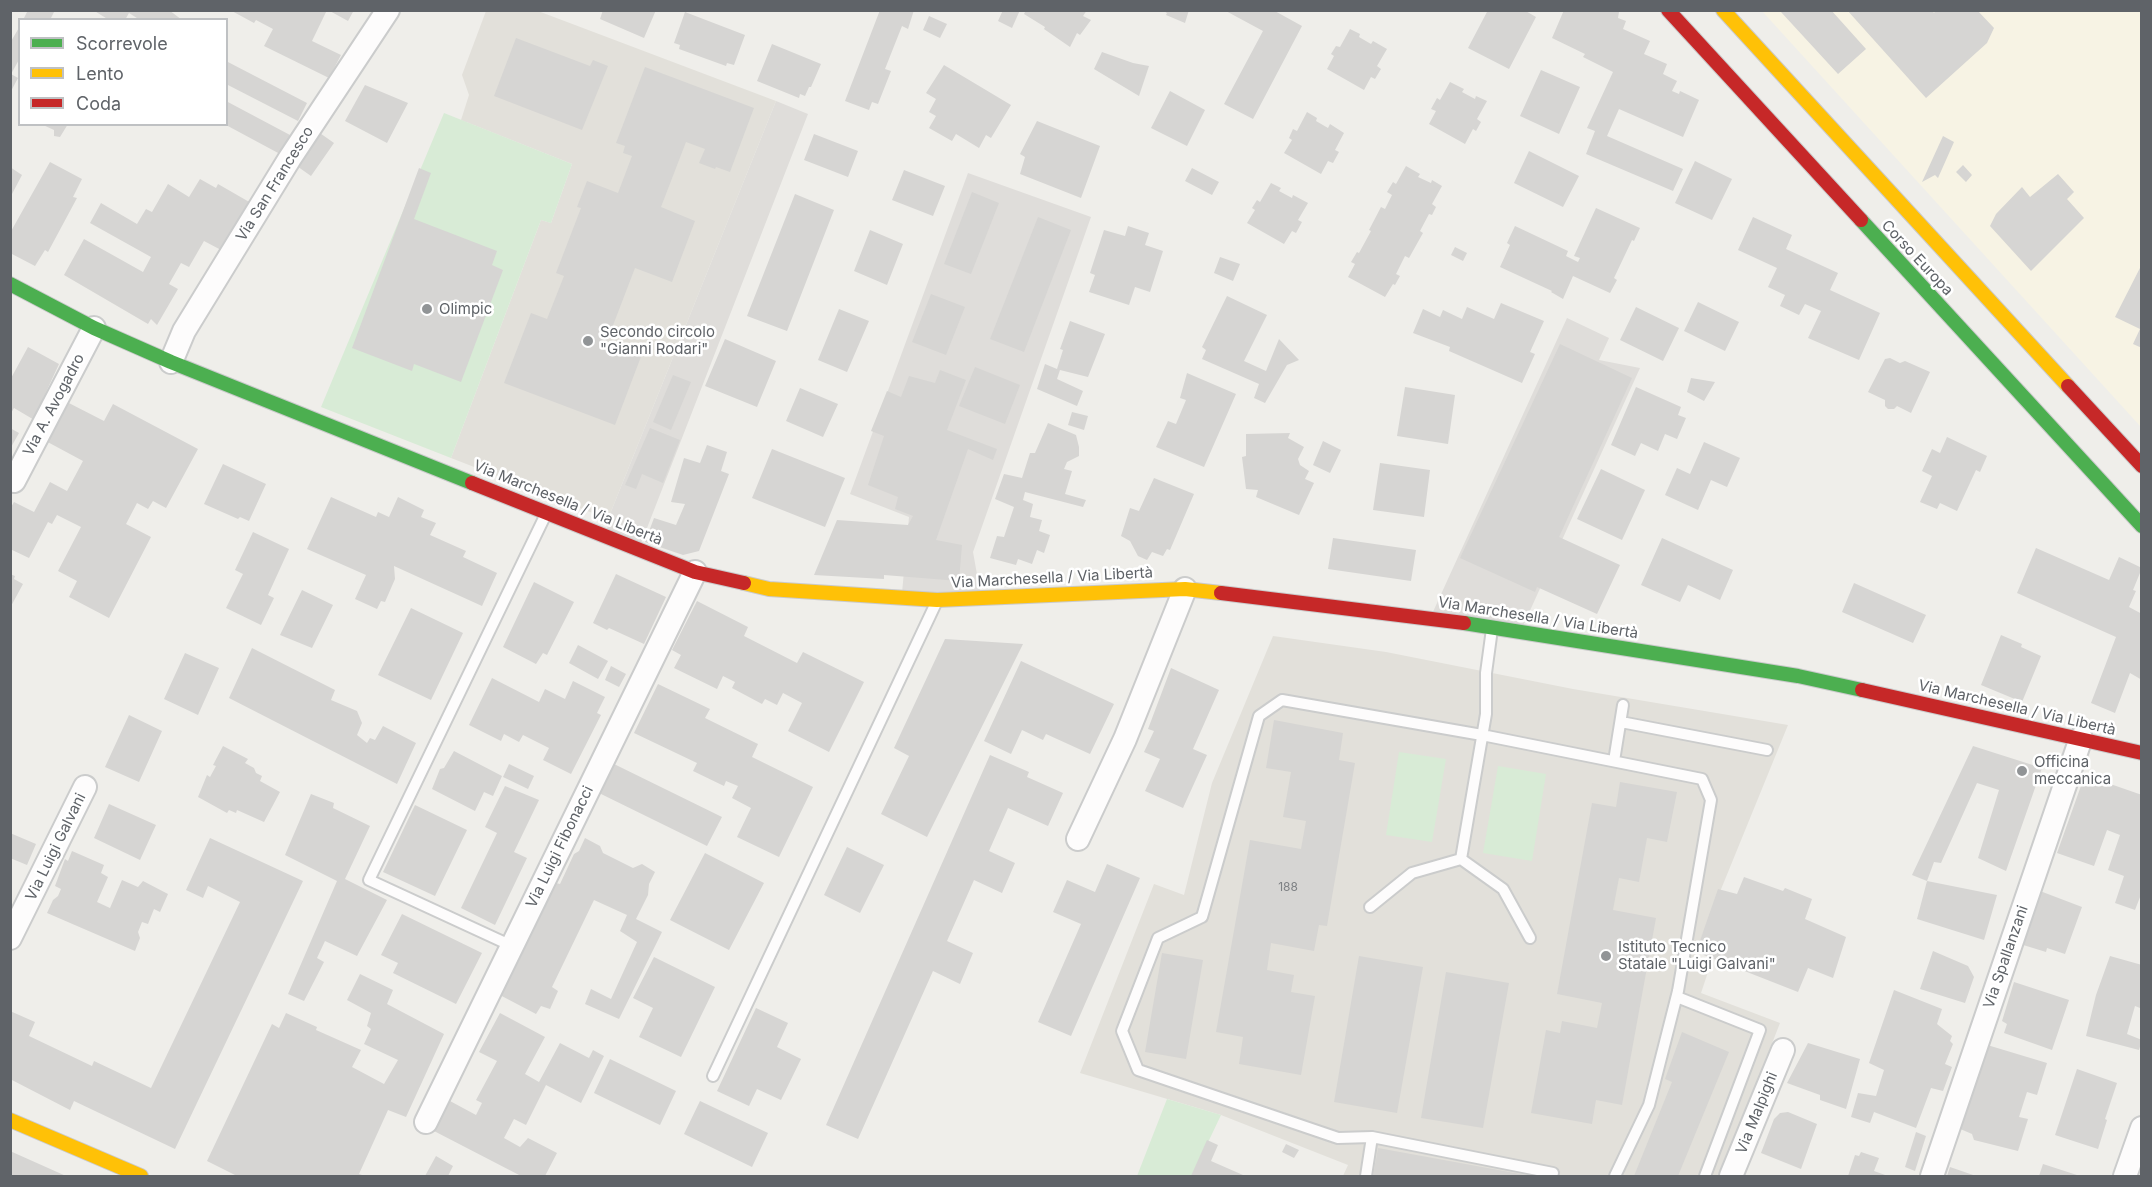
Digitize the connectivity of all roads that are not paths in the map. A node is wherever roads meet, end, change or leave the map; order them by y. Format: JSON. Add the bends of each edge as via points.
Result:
{"nodes":[{"id":1,"x":388,"y":10,"type":"edge"},
{"id":2,"x":1668,"y":10,"type":"edge"},
{"id":3,"x":1723,"y":10,"type":"edge"},
{"id":4,"x":10,"y":284,"type":"edge"},
{"id":5,"x":94,"y":328,"type":"junction"},
{"id":6,"x":171,"y":362,"type":"junction"},
{"id":7,"x":2142,"y":466,"type":"edge"},
{"id":8,"x":14,"y":482,"type":"dead end"},
{"id":9,"x":546,"y":512,"type":"junction"},
{"id":10,"x":2142,"y":526,"type":"edge"},
{"id":11,"x":694,"y":572,"type":"junction"},
{"id":12,"x":1185,"y":589,"type":"junction"},
{"id":13,"x":937,"y":600,"type":"junction"},
{"id":14,"x":1492,"y":628,"type":"junction"},
{"id":15,"x":1623,"y":705,"type":"dead end"},
{"id":16,"x":1620,"y":722,"type":"junction"},
{"id":17,"x":1482,"y":735,"type":"junction"},
{"id":18,"x":2080,"y":738,"type":"junction"},
{"id":19,"x":1767,"y":750,"type":"dead end"},
{"id":20,"x":2142,"y":753,"type":"edge"},
{"id":21,"x":1614,"y":761,"type":"junction"},
{"id":22,"x":85,"y":787,"type":"dead end"},
{"id":23,"x":1078,"y":839,"type":"dead end"},
{"id":24,"x":1461,"y":859,"type":"junction"},
{"id":25,"x":1370,"y":907,"type":"dead end"},
{"id":26,"x":10,"y":938,"type":"edge"},
{"id":27,"x":1530,"y":939,"type":"dead end"},
{"id":28,"x":512,"y":946,"type":"junction"},
{"id":29,"x":1677,"y":997,"type":"junction"},
{"id":30,"x":1783,"y":1050,"type":"dead end"},
{"id":31,"x":712,"y":1076,"type":"dead end"},
{"id":32,"x":10,"y":1120,"type":"edge"},
{"id":33,"x":426,"y":1122,"type":"dead end"},
{"id":34,"x":2142,"y":1128,"type":"edge"},
{"id":35,"x":1372,"y":1137,"type":"junction"},
{"id":36,"x":1553,"y":1173,"type":"dead end"},
{"id":37,"x":141,"y":1176,"type":"edge"},
{"id":38,"x":1366,"y":1176,"type":"edge"},
{"id":39,"x":1615,"y":1176,"type":"edge"},
{"id":40,"x":1705,"y":1176,"type":"edge"},
{"id":41,"x":1731,"y":1176,"type":"edge"},
{"id":42,"x":1932,"y":1176,"type":"edge"},
{"id":43,"x":2125,"y":1176,"type":"edge"}],
"edges":[{"from":1,"to":6,"type":"street","name":"Via San Francesco","via":[[290,158],[184,331]]},
{"from":2,"to":10,"type":"street","name":"Corso Europa"},
{"from":3,"to":7,"type":"street","name":"Corso Europa"},
{"from":4,"to":5,"type":"street","name":"Via Marchesella / Via Libertà"},
{"from":5,"to":6,"type":"street","name":"Via Marchesella / Via Libertà"},
{"from":5,"to":8,"type":"street","name":"Via A. Avogadro"},
{"from":6,"to":9,"type":"street","name":"Via Marchesella / Via Libertà"},
{"from":9,"to":11,"type":"street","name":"Via Marchesella / Via Libertà"},
{"from":9,"to":28,"type":"lane","via":[[369,880]]},
{"from":11,"to":13,"type":"street","name":"Via Marchesella / Via Libertà","via":[[769,589]]},
{"from":11,"to":28,"type":"street","name":"Via Luigi Fibonacci"},
{"from":12,"to":13,"type":"street","name":"Via Marchesella / Via Libertà"},
{"from":12,"to":14,"type":"street","name":"Via Marchesella / Via Libertà"},
{"from":12,"to":23,"type":"street","via":[[1125,739]]},
{"from":13,"to":31,"type":"lane"},
{"from":14,"to":17,"type":"lane"},
{"from":14,"to":18,"type":"street","name":"Via Marchesella / Via Libertà","via":[[1798,676]]},
{"from":15,"to":16,"type":"lane"},
{"from":16,"to":19,"type":"lane"},
{"from":16,"to":21,"type":"lane"},
{"from":17,"to":21,"type":"lane"},
{"from":17,"to":24,"type":"lane"},
{"from":17,"to":35,"type":"lane","via":[[1282,700],[1259,716],[1202,917],[1158,938],[1122,1031],[1138,1070],[1338,1138]]},
{"from":18,"to":20,"type":"street","name":"Via Marchesella / Via Libertà"},
{"from":18,"to":42,"type":"street","name":"Via Spallanzani"},
{"from":21,"to":29,"type":"lane","via":[[1702,779],[1711,800]]},
{"from":22,"to":26,"type":"street","name":"Via Luigi Galvani"},
{"from":24,"to":25,"type":"lane","via":[[1412,873]]},
{"from":24,"to":27,"type":"lane","via":[[1503,889]]},
{"from":28,"to":33,"type":"street","name":"Via Luigi Fibonacci"},
{"from":29,"to":39,"type":"lane","via":[[1649,1105]]},
{"from":29,"to":40,"type":"lane","via":[[1760,1030]]},
{"from":30,"to":41,"type":"street","name":"Via Malpighi"},
{"from":32,"to":37,"type":"street"},
{"from":34,"to":43,"type":"street"},
{"from":35,"to":36,"type":"lane"},
{"from":35,"to":38,"type":"lane"}]}
